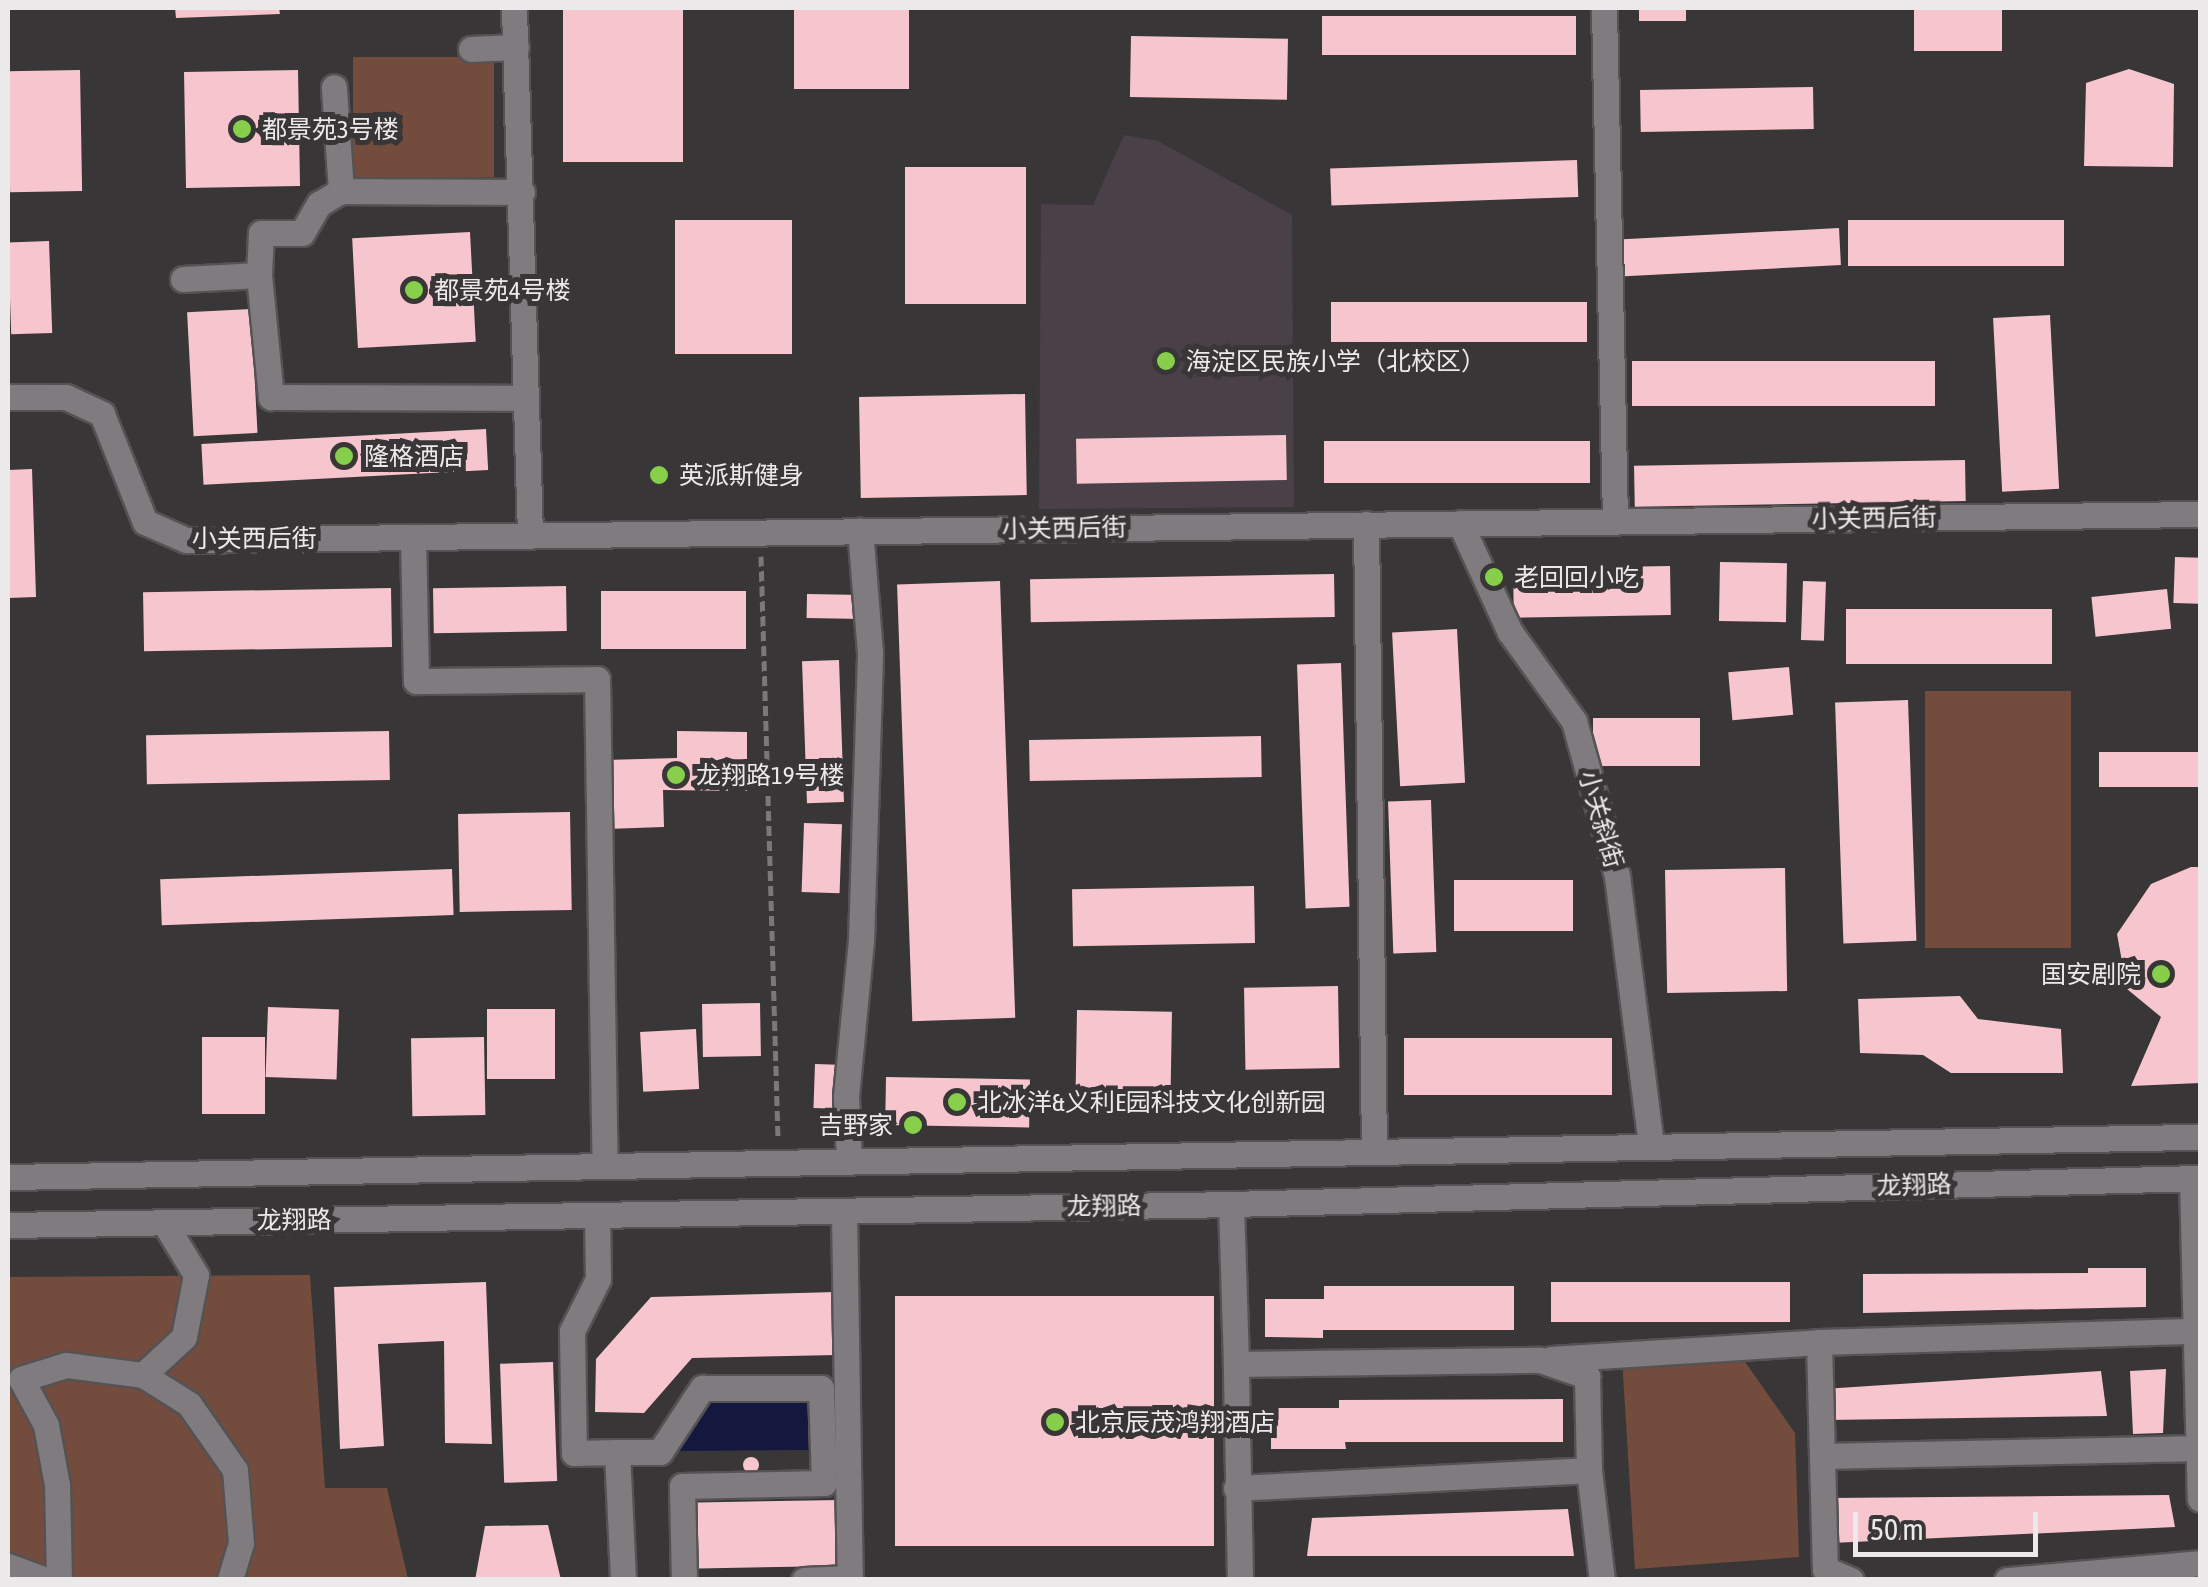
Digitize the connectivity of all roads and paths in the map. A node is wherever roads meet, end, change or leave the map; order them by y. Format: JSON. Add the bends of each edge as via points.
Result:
{"nodes":[{"id":1,"x":514,"y":8,"type":"edge"},
{"id":2,"x":1604,"y":8,"type":"edge"},
{"id":3,"x":516,"y":47,"type":"junction"},
{"id":4,"x":470,"y":49,"type":"dead end"},
{"id":5,"x":334,"y":87,"type":"dead end"},
{"id":6,"x":342,"y":191,"type":"junction"},
{"id":7,"x":522,"y":192,"type":"junction"},
{"id":8,"x":258,"y":275,"type":"junction"},
{"id":9,"x":183,"y":278,"type":"dead end"},
{"id":10,"x":8,"y":396,"type":"edge"},
{"id":11,"x":526,"y":398,"type":"junction"},
{"id":12,"x":2200,"y":514,"type":"edge"},
{"id":13,"x":1616,"y":522,"type":"junction"},
{"id":14,"x":1460,"y":523,"type":"junction"},
{"id":15,"x":1366,"y":524,"type":"junction"},
{"id":16,"x":860,"y":530,"type":"junction"},
{"id":17,"x":760,"y":532,"type":"junction"},
{"id":18,"x":530,"y":535,"type":"junction"},
{"id":19,"x":413,"y":537,"type":"junction"},
{"id":20,"x":2200,"y":1137,"type":"edge"},
{"id":21,"x":1652,"y":1147,"type":"junction"},
{"id":22,"x":1374,"y":1152,"type":"junction"},
{"id":23,"x":849,"y":1160,"type":"junction"},
{"id":24,"x":778,"y":1163,"type":"junction"},
{"id":25,"x":605,"y":1165,"type":"junction"},
{"id":26,"x":8,"y":1177,"type":"edge"},
{"id":27,"x":2196,"y":1178,"type":"edge"},
{"id":28,"x":1231,"y":1204,"type":"junction"},
{"id":29,"x":844,"y":1210,"type":"junction"},
{"id":30,"x":596,"y":1215,"type":"junction"},
{"id":31,"x":164,"y":1222,"type":"junction"},
{"id":32,"x":8,"y":1225,"type":"edge"},
{"id":33,"x":2196,"y":1330,"type":"junction"},
{"id":34,"x":1819,"y":1342,"type":"junction"},
{"id":35,"x":1540,"y":1360,"type":"junction"},
{"id":36,"x":1236,"y":1364,"type":"junction"},
{"id":37,"x":143,"y":1374,"type":"junction"},
{"id":38,"x":14,"y":1379,"type":"edge"},
{"id":39,"x":2199,"y":1448,"type":"edge"},
{"id":40,"x":1822,"y":1456,"type":"junction"},
{"id":41,"x":628,"y":1458,"type":"junction"},
{"id":42,"x":1589,"y":1470,"type":"junction"},
{"id":43,"x":1236,"y":1488,"type":"junction"},
{"id":44,"x":2200,"y":1499,"type":"edge"},
{"id":45,"x":2200,"y":1562,"type":"edge"},
{"id":46,"x":8,"y":1566,"type":"edge"},
{"id":47,"x":850,"y":1579,"type":"edge"},
{"id":48,"x":46,"y":1580,"type":"edge"},
{"id":49,"x":58,"y":1580,"type":"edge"},
{"id":50,"x":230,"y":1580,"type":"edge"},
{"id":51,"x":623,"y":1580,"type":"edge"},
{"id":52,"x":684,"y":1580,"type":"edge"},
{"id":53,"x":804,"y":1580,"type":"edge"},
{"id":54,"x":1240,"y":1580,"type":"edge"},
{"id":55,"x":1602,"y":1580,"type":"edge"},
{"id":56,"x":1851,"y":1580,"type":"edge"},
{"id":57,"x":2007,"y":1580,"type":"edge"}],
"edges":[{"from":1,"to":3,"type":"street"},
{"from":2,"to":13,"type":"street"},
{"from":3,"to":4,"type":"street"},
{"from":3,"to":7,"type":"street"},
{"from":5,"to":6,"type":"street"},
{"from":6,"to":7,"type":"street"},
{"from":6,"to":8,"type":"street","via":[[319,204],[302,233],[260,232]]},
{"from":7,"to":11,"type":"street"},
{"from":8,"to":9,"type":"street"},
{"from":8,"to":11,"type":"street","via":[[271,396]]},
{"from":10,"to":19,"type":"street","name":"小关西后街","via":[[66,397],[102,414],[145,522],[186,540]]},
{"from":11,"to":18,"type":"street"},
{"from":12,"to":13,"type":"street","name":"小关西后街"},
{"from":13,"to":14,"type":"street","name":"小关西后街"},
{"from":14,"to":15,"type":"street","name":"小关西后街"},
{"from":14,"to":21,"type":"street","name":"小关斜街","via":[[1510,632],[1574,722],[1618,876]]},
{"from":15,"to":16,"type":"street","name":"小关西后街"},
{"from":15,"to":22,"type":"street"},
{"from":16,"to":17,"type":"street","name":"小关西后街"},
{"from":16,"to":23,"type":"street","via":[[870,653],[861,941],[846,1096]]},
{"from":17,"to":18,"type":"street","name":"小关西后街"},
{"from":17,"to":24,"type":"path"},
{"from":18,"to":19,"type":"street","name":"小关西后街"},
{"from":19,"to":25,"type":"street","via":[[416,681],[597,679]]},
{"from":20,"to":21,"type":"street","name":"龙翔路"},
{"from":21,"to":22,"type":"street","name":"龙翔路"},
{"from":22,"to":23,"type":"street","name":"龙翔路"},
{"from":23,"to":24,"type":"street","name":"龙翔路"},
{"from":24,"to":25,"type":"street","name":"龙翔路"},
{"from":25,"to":26,"type":"street","name":"龙翔路"},
{"from":27,"to":28,"type":"street","name":"龙翔路"},
{"from":27,"to":33,"type":"street"},
{"from":28,"to":29,"type":"street","name":"龙翔路"},
{"from":28,"to":36,"type":"street"},
{"from":29,"to":30,"type":"street","name":"龙翔路"},
{"from":29,"to":47,"type":"street","via":[[837,1372]]},
{"from":30,"to":31,"type":"street","name":"龙翔路"},
{"from":30,"to":41,"type":"street","via":[[598,1279],[572,1330],[574,1453]]},
{"from":31,"to":32,"type":"street","name":"龙翔路"},
{"from":31,"to":37,"type":"street","via":[[196,1276],[184,1336]]},
{"from":33,"to":34,"type":"street"},
{"from":33,"to":39,"type":"street"},
{"from":34,"to":35,"type":"street"},
{"from":34,"to":40,"type":"street"},
{"from":35,"to":36,"type":"street"},
{"from":35,"to":42,"type":"street","via":[[1587,1376]]},
{"from":36,"to":43,"type":"street"},
{"from":37,"to":38,"type":"street","via":[[66,1365]]},
{"from":37,"to":50,"type":"street","via":[[190,1404],[234,1470],[241,1542]]},
{"from":38,"to":49,"type":"street","via":[[48,1440]]},
{"from":39,"to":40,"type":"street"},
{"from":39,"to":44,"type":"street"},
{"from":40,"to":56,"type":"street","via":[[1824,1570]]},
{"from":41,"to":51,"type":"street"},
{"from":41,"to":52,"type":"street","via":[[660,1452],[702,1388],[821,1388],[824,1483],[682,1486]]},
{"from":42,"to":43,"type":"street"},
{"from":42,"to":55,"type":"street"},
{"from":43,"to":54,"type":"street"},
{"from":45,"to":57,"type":"street"},
{"from":46,"to":48,"type":"street"},
{"from":47,"to":53,"type":"street"}]}
